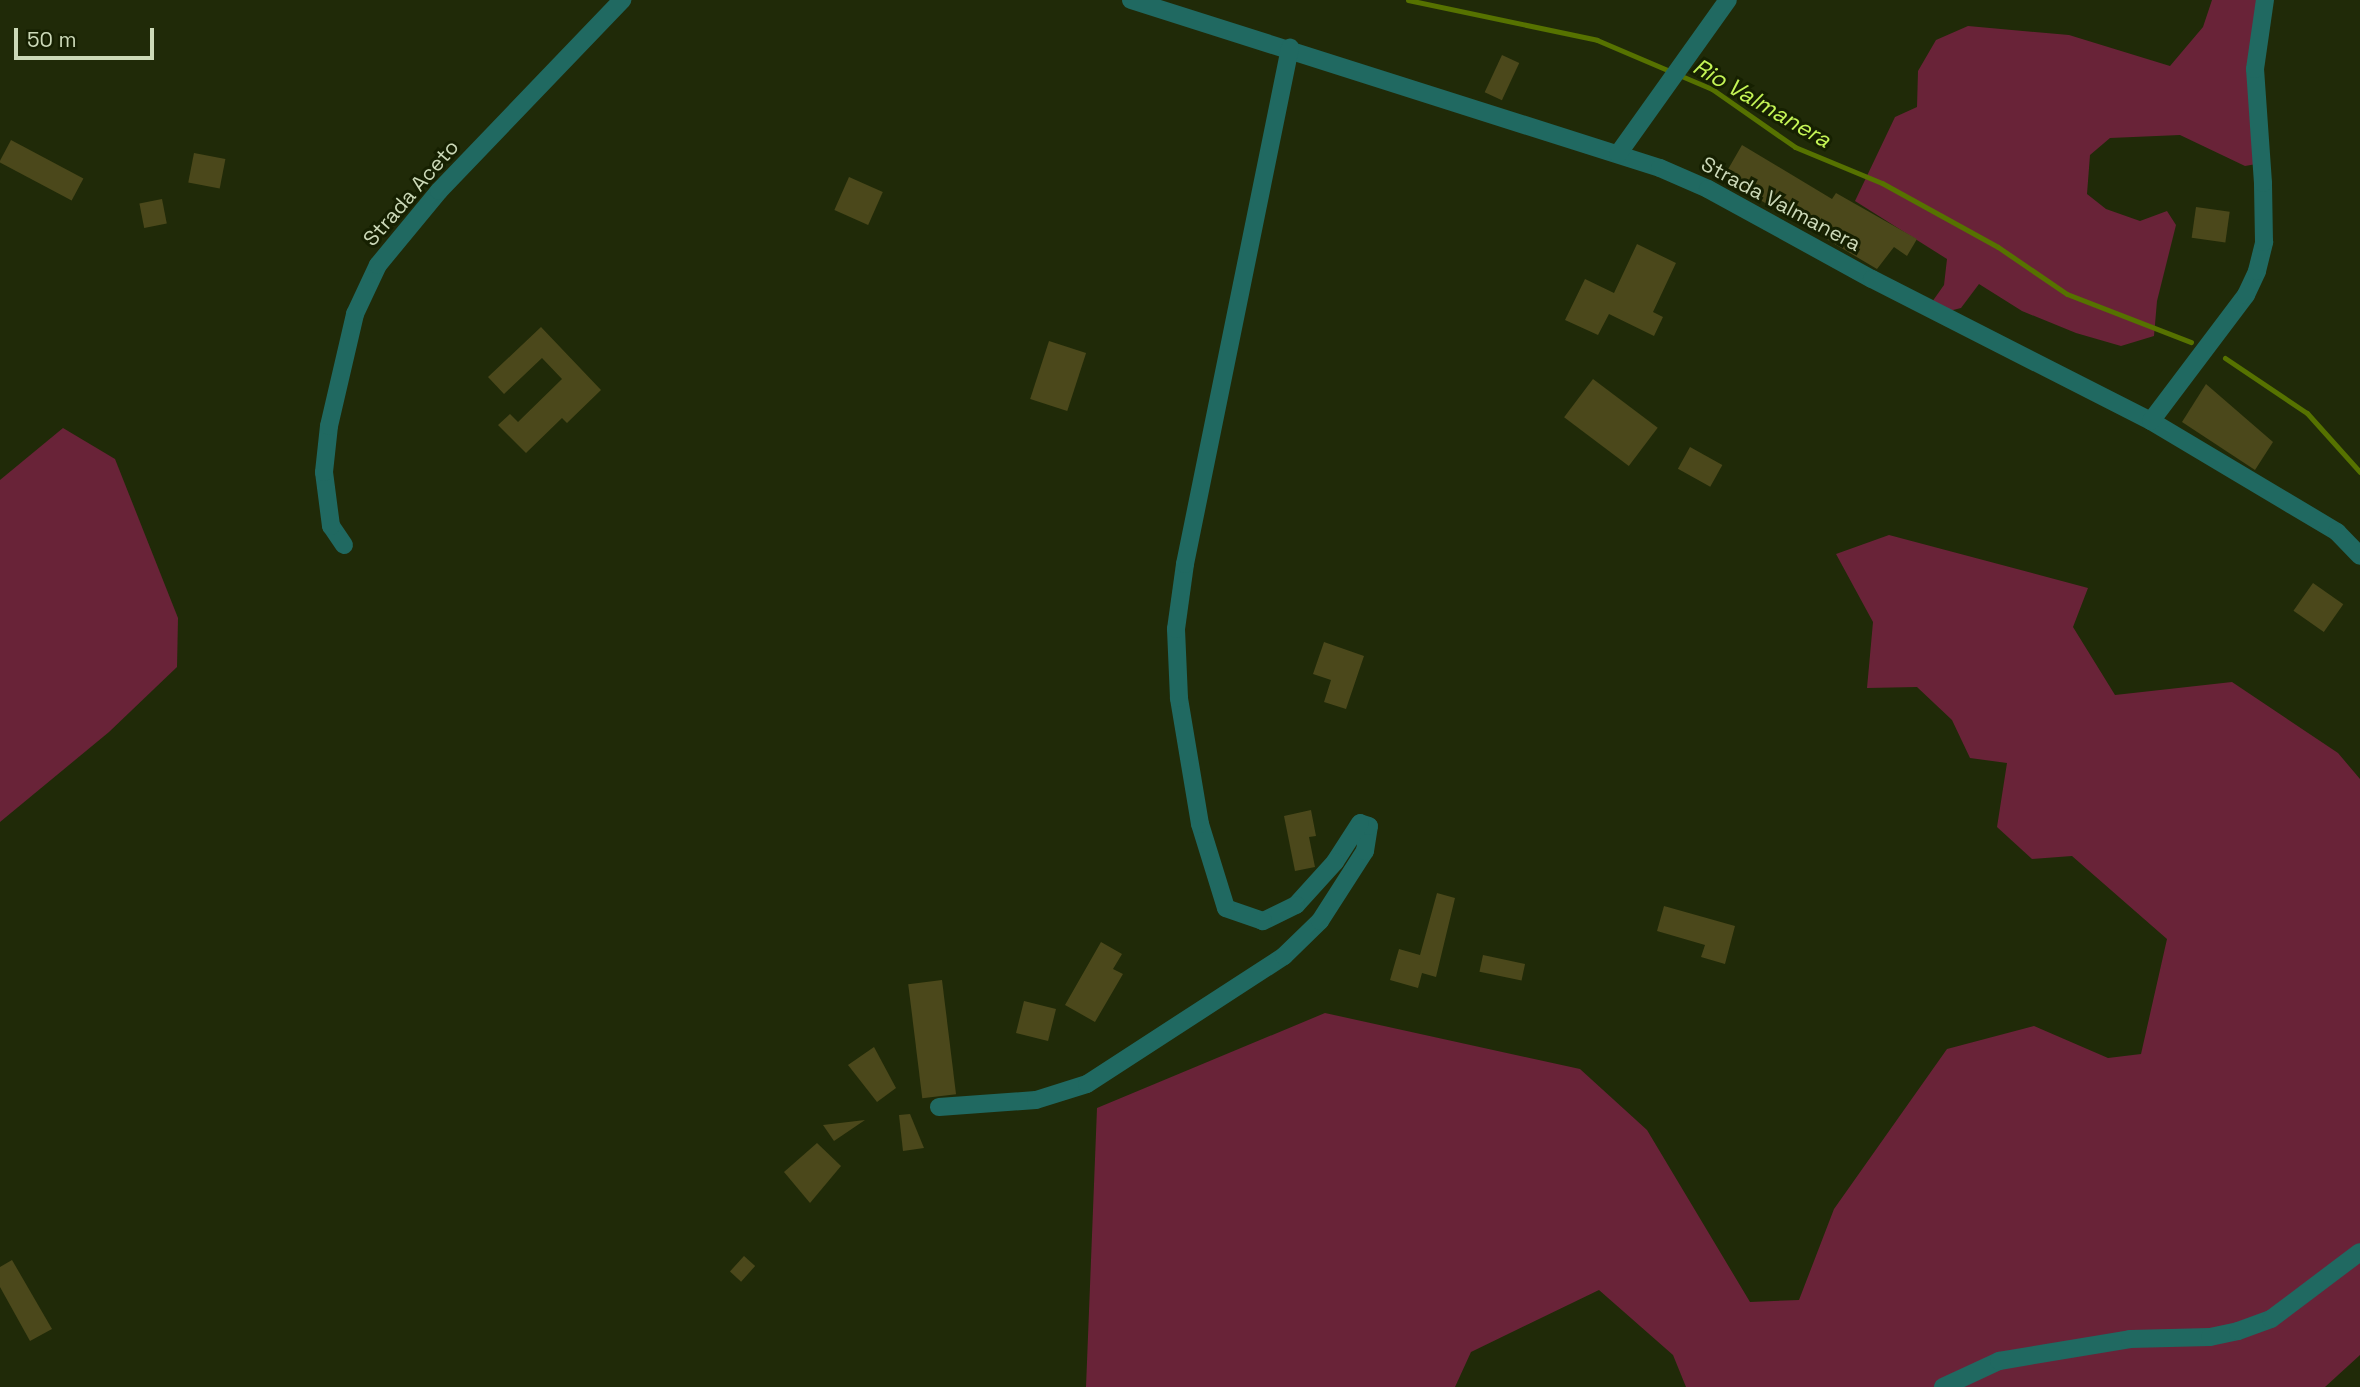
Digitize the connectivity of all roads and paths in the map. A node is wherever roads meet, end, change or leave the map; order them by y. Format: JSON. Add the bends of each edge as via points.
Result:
{"nodes":[{"id":1,"x":622,"y":0,"type":"edge"},
{"id":2,"x":1131,"y":0,"type":"edge"},
{"id":3,"x":1728,"y":0,"type":"edge"},
{"id":4,"x":2265,"y":0,"type":"edge"},
{"id":5,"x":1290,"y":48,"type":"junction"},
{"id":6,"x":1618,"y":154,"type":"junction"},
{"id":7,"x":2151,"y":421,"type":"junction"},
{"id":8,"x":344,"y":545,"type":"dead end"},
{"id":9,"x":2360,"y":556,"type":"edge"},
{"id":10,"x":939,"y":1107,"type":"dead end"},
{"id":11,"x":2360,"y":1252,"type":"edge"},
{"id":12,"x":1942,"y":1387,"type":"edge"}],
"edges":[{"from":1,"to":8,"type":"street","name":"Strada Aceto","via":[[439,191],[378,265],[355,314],[329,426],[324,472],[331,526]]},
{"from":2,"to":5,"type":"street","name":"Strada Valmanera"},
{"from":3,"to":6,"type":"street"},
{"from":4,"to":7,"type":"street","via":[[2255,69],[2264,242],[2246,295]]},
{"from":5,"to":6,"type":"street","name":"Strada Valmanera"},
{"from":5,"to":10,"type":"street","via":[[1185,564],[1176,629],[1179,698],[1200,824],[1226,908],[1263,921],[1289,909],[1335,862],[1353,829],[1360,823],[1369,826],[1370,837],[1342,892],[1301,942],[1107,1073],[1036,1100]]},
{"from":6,"to":7,"type":"street","name":"Strada Valmanera","via":[[1708,189]]},
{"from":7,"to":9,"type":"street","name":"Strada Valmanera","via":[[2337,532]]},
{"from":11,"to":12,"type":"street","via":[[2271,1319],[2238,1331],[2210,1337],[2130,1339],[1999,1361]]}]}
